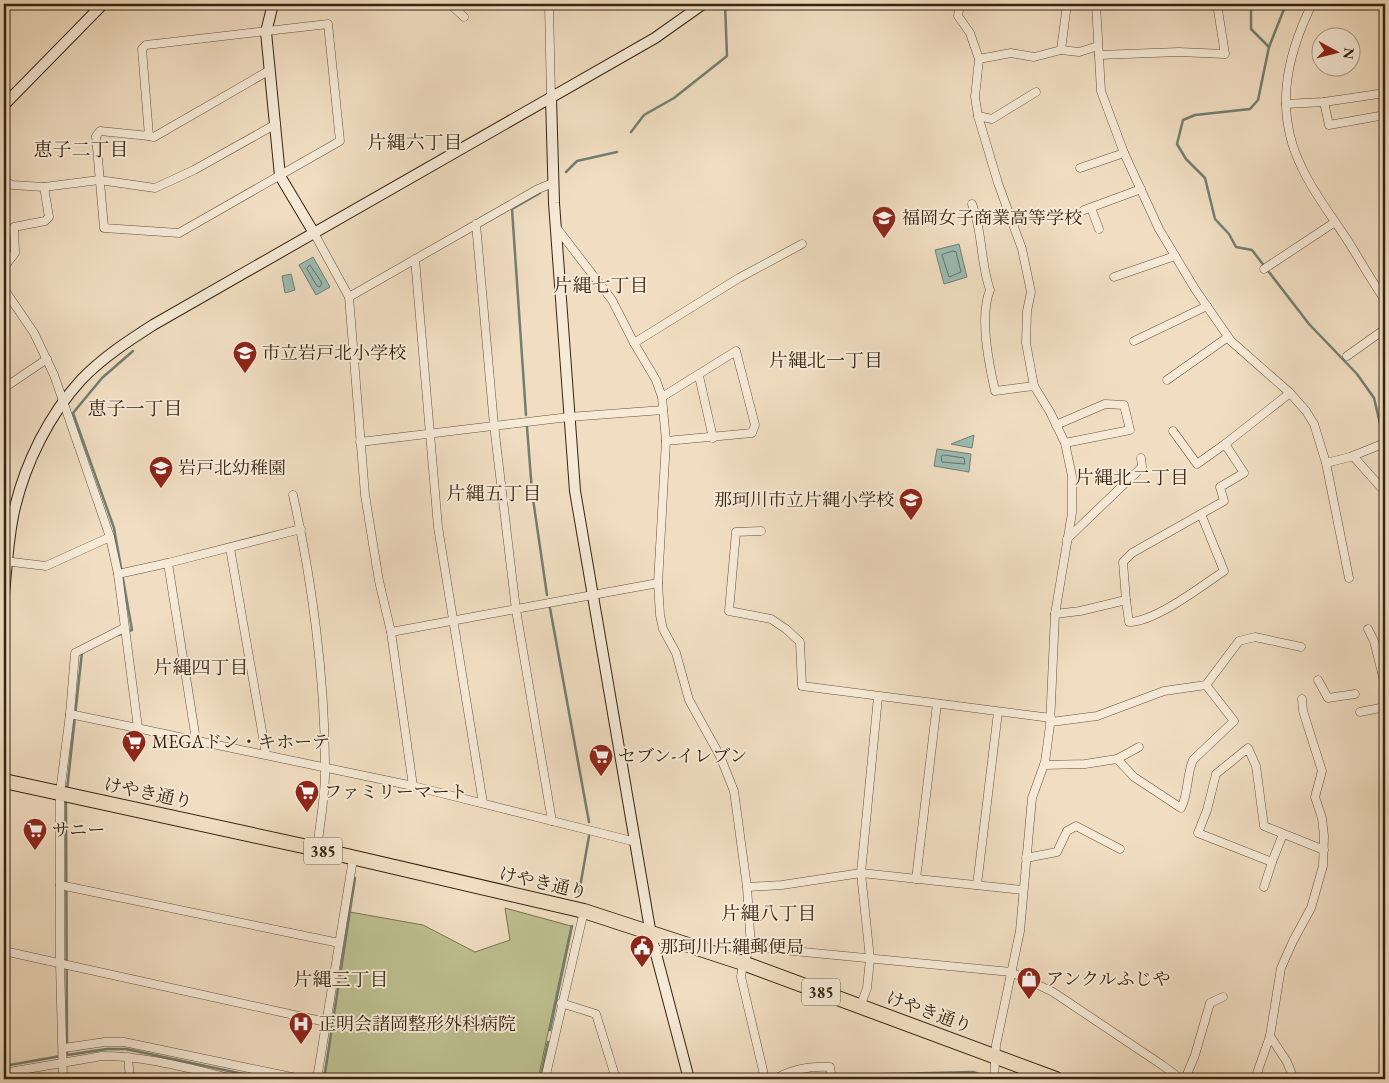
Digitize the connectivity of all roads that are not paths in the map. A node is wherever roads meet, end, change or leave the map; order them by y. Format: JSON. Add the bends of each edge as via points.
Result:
{"nodes":[{"id":1,"x":103,"y":4,"type":"edge"},
{"id":2,"x":273,"y":4,"type":"edge"},
{"id":3,"x":450,"y":4,"type":"edge"},
{"id":4,"x":549,"y":4,"type":"edge"},
{"id":5,"x":703,"y":4,"type":"edge"},
{"id":6,"x":960,"y":4,"type":"edge"},
{"id":7,"x":1066,"y":4,"type":"edge"},
{"id":8,"x":1096,"y":4,"type":"edge"},
{"id":9,"x":1154,"y":4,"type":"edge"},
{"id":10,"x":1164,"y":4,"type":"edge"},
{"id":11,"x":1217,"y":4,"type":"edge"},
{"id":12,"x":1312,"y":4,"type":"edge"},
{"id":13,"x":464,"y":17,"type":"dead end"},
{"id":14,"x":266,"y":32,"type":"junction"},
{"id":15,"x":1098,"y":46,"type":"junction"},
{"id":16,"x":1062,"y":50,"type":"junction"},
{"id":17,"x":1099,"y":55,"type":"junction"},
{"id":18,"x":979,"y":59,"type":"junction"},
{"id":19,"x":270,"y":70,"type":"junction"},
{"id":20,"x":1036,"y":92,"type":"dead end"},
{"id":21,"x":1385,"y":93,"type":"edge"},
{"id":22,"x":551,"y":98,"type":"junction"},
{"id":23,"x":1324,"y":102,"type":"junction"},
{"id":24,"x":1286,"y":104,"type":"junction"},
{"id":25,"x":4,"y":105,"type":"edge"},
{"id":26,"x":1385,"y":115,"type":"edge"},
{"id":27,"x":978,"y":116,"type":"junction"},
{"id":28,"x":276,"y":124,"type":"junction"},
{"id":29,"x":148,"y":136,"type":"junction"},
{"id":30,"x":1124,"y":153,"type":"junction"},
{"id":31,"x":1080,"y":168,"type":"dead end"},
{"id":32,"x":280,"y":176,"type":"junction"},
{"id":33,"x":99,"y":180,"type":"junction"},
{"id":34,"x":4,"y":182,"type":"edge"},
{"id":35,"x":553,"y":183,"type":"junction"},
{"id":36,"x":44,"y":187,"type":"junction"},
{"id":37,"x":1141,"y":189,"type":"junction"},
{"id":38,"x":972,"y":204,"type":"dead end"},
{"id":39,"x":1335,"y":222,"type":"junction"},
{"id":40,"x":476,"y":224,"type":"junction"},
{"id":41,"x":556,"y":227,"type":"junction"},
{"id":42,"x":1099,"y":229,"type":"dead end"},
{"id":43,"x":314,"y":233,"type":"junction"},
{"id":44,"x":802,"y":244,"type":"dead end"},
{"id":45,"x":1175,"y":256,"type":"junction"},
{"id":46,"x":415,"y":259,"type":"junction"},
{"id":47,"x":4,"y":267,"type":"edge"},
{"id":48,"x":1264,"y":269,"type":"dead end"},
{"id":49,"x":1114,"y":277,"type":"dead end"},
{"id":50,"x":1385,"y":283,"type":"edge"},
{"id":51,"x":1376,"y":286,"type":"junction"},
{"id":52,"x":4,"y":288,"type":"edge"},
{"id":53,"x":349,"y":297,"type":"junction"},
{"id":54,"x":1385,"y":300,"type":"edge"},
{"id":55,"x":1206,"y":306,"type":"junction"},
{"id":56,"x":1385,"y":329,"type":"edge"},
{"id":57,"x":1228,"y":337,"type":"junction"},
{"id":58,"x":1134,"y":341,"type":"dead end"},
{"id":59,"x":634,"y":343,"type":"junction"},
{"id":60,"x":1347,"y":356,"type":"dead end"},
{"id":61,"x":47,"y":359,"type":"junction"},
{"id":62,"x":699,"y":376,"type":"junction"},
{"id":63,"x":1167,"y":380,"type":"dead end"},
{"id":64,"x":1034,"y":386,"type":"junction"},
{"id":65,"x":4,"y":388,"type":"edge"},
{"id":66,"x":1290,"y":393,"type":"junction"},
{"id":67,"x":662,"y":397,"type":"junction"},
{"id":68,"x":65,"y":402,"type":"junction"},
{"id":69,"x":663,"y":410,"type":"junction"},
{"id":70,"x":569,"y":417,"type":"junction"},
{"id":71,"x":494,"y":425,"type":"junction"},
{"id":72,"x":1056,"y":425,"type":"junction"},
{"id":73,"x":1173,"y":431,"type":"dead end"},
{"id":74,"x":430,"y":434,"type":"junction"},
{"id":75,"x":713,"y":438,"type":"junction"},
{"id":76,"x":666,"y":441,"type":"junction"},
{"id":77,"x":360,"y":442,"type":"junction"},
{"id":78,"x":1065,"y":443,"type":"junction"},
{"id":79,"x":1385,"y":443,"type":"edge"},
{"id":80,"x":1225,"y":444,"type":"junction"},
{"id":81,"x":1353,"y":456,"type":"junction"},
{"id":82,"x":1141,"y":458,"type":"dead end"},
{"id":83,"x":1326,"y":463,"type":"junction"},
{"id":84,"x":1385,"y":492,"type":"edge"},
{"id":85,"x":293,"y":495,"type":"dead end"},
{"id":86,"x":1200,"y":514,"type":"junction"},
{"id":87,"x":301,"y":529,"type":"junction"},
{"id":88,"x":761,"y":531,"type":"dead end"},
{"id":89,"x":110,"y":537,"type":"junction"},
{"id":90,"x":1068,"y":540,"type":"junction"},
{"id":91,"x":230,"y":548,"type":"junction"},
{"id":92,"x":6,"y":561,"type":"edge"},
{"id":93,"x":168,"y":563,"type":"junction"},
{"id":94,"x":118,"y":574,"type":"junction"},
{"id":95,"x":1349,"y":578,"type":"dead end"},
{"id":96,"x":658,"y":583,"type":"junction"},
{"id":97,"x":4,"y":594,"type":"edge"},
{"id":98,"x":593,"y":594,"type":"junction"},
{"id":99,"x":1126,"y":600,"type":"junction"},
{"id":100,"x":516,"y":610,"type":"junction"},
{"id":101,"x":1055,"y":614,"type":"junction"},
{"id":102,"x":452,"y":621,"type":"junction"},
{"id":103,"x":124,"y":628,"type":"junction"},
{"id":104,"x":1368,"y":629,"type":"dead end"},
{"id":105,"x":391,"y":632,"type":"junction"},
{"id":106,"x":1301,"y":647,"type":"dead end"},
{"id":107,"x":1383,"y":669,"type":"edge"},
{"id":108,"x":1318,"y":680,"type":"dead end"},
{"id":109,"x":1206,"y":685,"type":"junction"},
{"id":110,"x":1385,"y":685,"type":"edge"},
{"id":111,"x":1354,"y":694,"type":"dead end"},
{"id":112,"x":878,"y":697,"type":"junction"},
{"id":113,"x":1302,"y":699,"type":"dead end"},
{"id":114,"x":937,"y":704,"type":"junction"},
{"id":115,"x":1385,"y":707,"type":"edge"},
{"id":116,"x":998,"y":712,"type":"junction"},
{"id":117,"x":1360,"y":712,"type":"dead end"},
{"id":118,"x":70,"y":714,"type":"junction"},
{"id":119,"x":1051,"y":720,"type":"junction"},
{"id":120,"x":138,"y":728,"type":"junction"},
{"id":121,"x":196,"y":740,"type":"junction"},
{"id":122,"x":1139,"y":747,"type":"dead end"},
{"id":123,"x":266,"y":754,"type":"junction"},
{"id":124,"x":1117,"y":759,"type":"junction"},
{"id":125,"x":1044,"y":765,"type":"junction"},
{"id":126,"x":326,"y":768,"type":"junction"},
{"id":127,"x":4,"y":781,"type":"edge"},
{"id":128,"x":413,"y":786,"type":"junction"},
{"id":129,"x":60,"y":793,"type":"junction"},
{"id":130,"x":484,"y":802,"type":"junction"},
{"id":131,"x":552,"y":821,"type":"junction"},
{"id":132,"x":1283,"y":834,"type":"junction"},
{"id":133,"x":636,"y":842,"type":"junction"},
{"id":134,"x":317,"y":849,"type":"junction"},
{"id":135,"x":1120,"y":849,"type":"dead end"},
{"id":136,"x":1324,"y":850,"type":"junction"},
{"id":137,"x":1026,"y":858,"type":"junction"},
{"id":138,"x":353,"y":859,"type":"junction"},
{"id":139,"x":1272,"y":862,"type":"junction"},
{"id":140,"x":861,"y":873,"type":"junction"},
{"id":141,"x":916,"y":879,"type":"junction"},
{"id":142,"x":60,"y":885,"type":"junction"},
{"id":143,"x":977,"y":885,"type":"junction"},
{"id":144,"x":1264,"y":887,"type":"dead end"},
{"id":145,"x":747,"y":888,"type":"junction"},
{"id":146,"x":1023,"y":890,"type":"junction"},
{"id":147,"x":584,"y":912,"type":"junction"},
{"id":148,"x":652,"y":935,"type":"junction"},
{"id":149,"x":339,"y":943,"type":"junction"},
{"id":150,"x":751,"y":947,"type":"junction"},
{"id":151,"x":4,"y":951,"type":"edge"},
{"id":152,"x":870,"y":959,"type":"junction"},
{"id":153,"x":743,"y":963,"type":"junction"},
{"id":154,"x":60,"y":964,"type":"junction"},
{"id":155,"x":1011,"y":972,"type":"junction"},
{"id":156,"x":1223,"y":997,"type":"dead end"},
{"id":157,"x":562,"y":1003,"type":"junction"},
{"id":158,"x":860,"y":1007,"type":"junction"},
{"id":159,"x":326,"y":1022,"type":"junction"},
{"id":160,"x":1270,"y":1036,"type":"junction"},
{"id":161,"x":64,"y":1048,"type":"junction"},
{"id":162,"x":128,"y":1057,"type":"junction"},
{"id":163,"x":995,"y":1057,"type":"junction"},
{"id":164,"x":63,"y":1062,"type":"junction"},
{"id":165,"x":4,"y":1073,"type":"edge"},
{"id":166,"x":995,"y":1076,"type":"edge"},
{"id":167,"x":63,"y":1079,"type":"edge"},
{"id":168,"x":130,"y":1079,"type":"edge"},
{"id":169,"x":234,"y":1079,"type":"edge"},
{"id":170,"x":301,"y":1079,"type":"edge"},
{"id":171,"x":317,"y":1079,"type":"edge"},
{"id":172,"x":545,"y":1079,"type":"edge"},
{"id":173,"x":616,"y":1079,"type":"edge"},
{"id":174,"x":688,"y":1079,"type":"edge"},
{"id":175,"x":765,"y":1079,"type":"edge"},
{"id":176,"x":775,"y":1079,"type":"edge"},
{"id":177,"x":832,"y":1079,"type":"edge"},
{"id":178,"x":972,"y":1079,"type":"edge"},
{"id":179,"x":976,"y":1079,"type":"edge"},
{"id":180,"x":1056,"y":1079,"type":"edge"},
{"id":181,"x":1180,"y":1079,"type":"edge"},
{"id":182,"x":1185,"y":1079,"type":"edge"},
{"id":183,"x":1255,"y":1079,"type":"edge"},
{"id":184,"x":1294,"y":1079,"type":"edge"}],
"edges":[{"from":1,"to":25,"type":"street"},
{"from":2,"to":14,"type":"street"},
{"from":3,"to":13,"type":"street"},
{"from":4,"to":22,"type":"street"},
{"from":5,"to":22,"type":"street","via":[[655,38]]},
{"from":6,"to":18,"type":"street","via":[[958,16],[970,33]]},
{"from":7,"to":16,"type":"street"},
{"from":8,"to":15,"type":"street"},
{"from":9,"to":10,"type":"street"},
{"from":11,"to":17,"type":"street","via":[[1225,54]]},
{"from":12,"to":24,"type":"street","via":[[1292,49]]},
{"from":14,"to":19,"type":"street"},
{"from":14,"to":29,"type":"street","via":[[146,45],[142,49]]},
{"from":14,"to":32,"type":"street","via":[[328,24],[340,141]]},
{"from":15,"to":16,"type":"street","via":[[1079,52]]},
{"from":15,"to":17,"type":"street"},
{"from":16,"to":18,"type":"street","via":[[1034,57],[1011,53]]},
{"from":17,"to":30,"type":"street","via":[[1101,91]]},
{"from":18,"to":27,"type":"street","via":[[975,98]]},
{"from":19,"to":28,"type":"street"},
{"from":19,"to":29,"type":"street","via":[[154,137]]},
{"from":20,"to":27,"type":"street","via":[[992,119]]},
{"from":21,"to":23,"type":"street"},
{"from":22,"to":35,"type":"street"},
{"from":22,"to":43,"type":"street"},
{"from":23,"to":24,"type":"street"},
{"from":23,"to":26,"type":"street","via":[[1329,126]]},
{"from":24,"to":39,"type":"street","via":[[1290,138],[1301,166]]},
{"from":27,"to":64,"type":"street","via":[[1022,249],[1031,292],[1026,343]]},
{"from":28,"to":32,"type":"street"},
{"from":28,"to":33,"type":"street","via":[[155,188]]},
{"from":29,"to":33,"type":"street","via":[[97,133]]},
{"from":30,"to":31,"type":"street"},
{"from":30,"to":37,"type":"street"},
{"from":32,"to":33,"type":"street","via":[[179,232],[104,228]]},
{"from":32,"to":43,"type":"street"},
{"from":33,"to":36,"type":"street"},
{"from":34,"to":36,"type":"street"},
{"from":35,"to":40,"type":"street"},
{"from":35,"to":41,"type":"street"},
{"from":36,"to":47,"type":"street","via":[[49,217],[45,221],[14,227],[15,253]]},
{"from":37,"to":42,"type":"street","via":[[1088,209]]},
{"from":37,"to":45,"type":"street"},
{"from":38,"to":64,"type":"street","via":[[990,290],[985,302],[985,327],[996,391]]},
{"from":39,"to":48,"type":"street"},
{"from":39,"to":51,"type":"street"},
{"from":40,"to":46,"type":"street"},
{"from":40,"to":71,"type":"street"},
{"from":41,"to":59,"type":"street","via":[[612,300]]},
{"from":41,"to":70,"type":"street"},
{"from":43,"to":53,"type":"street"},
{"from":43,"to":68,"type":"street","via":[[124,343],[80,381]]},
{"from":44,"to":59,"type":"street","via":[[739,278]]},
{"from":45,"to":49,"type":"street"},
{"from":45,"to":55,"type":"street"},
{"from":46,"to":53,"type":"street"},
{"from":46,"to":74,"type":"street"},
{"from":50,"to":51,"type":"street"},
{"from":51,"to":54,"type":"street"},
{"from":52,"to":61,"type":"street"},
{"from":53,"to":77,"type":"street"},
{"from":55,"to":57,"type":"street"},
{"from":55,"to":58,"type":"street"},
{"from":56,"to":60,"type":"street"},
{"from":57,"to":63,"type":"street"},
{"from":57,"to":66,"type":"street"},
{"from":59,"to":67,"type":"street"},
{"from":61,"to":65,"type":"street"},
{"from":61,"to":68,"type":"street"},
{"from":62,"to":67,"type":"street"},
{"from":62,"to":75,"type":"street"},
{"from":62,"to":75,"type":"street","via":[[736,351],[756,425],[752,433]]},
{"from":64,"to":72,"type":"street"},
{"from":66,"to":80,"type":"street"},
{"from":66,"to":83,"type":"street","via":[[1314,424]]},
{"from":67,"to":69,"type":"street"},
{"from":68,"to":89,"type":"street"},
{"from":68,"to":92,"type":"street","via":[[46,430],[25,475]]},
{"from":69,"to":70,"type":"street"},
{"from":69,"to":76,"type":"street"},
{"from":70,"to":71,"type":"street"},
{"from":70,"to":98,"type":"street","via":[[575,491]]},
{"from":71,"to":74,"type":"street"},
{"from":71,"to":100,"type":"street"},
{"from":72,"to":78,"type":"street"},
{"from":72,"to":78,"type":"street","via":[[1106,404],[1124,405],[1130,430]]},
{"from":73,"to":80,"type":"street","via":[[1196,464]]},
{"from":74,"to":77,"type":"street"},
{"from":74,"to":102,"type":"street","via":[[438,527]]},
{"from":75,"to":76,"type":"street"},
{"from":76,"to":96,"type":"street"},
{"from":77,"to":105,"type":"street","via":[[372,542]]},
{"from":78,"to":90,"type":"street","via":[[1072,476]]},
{"from":79,"to":81,"type":"street"},
{"from":80,"to":86,"type":"street","via":[[1244,473],[1220,487],[1224,501]]},
{"from":81,"to":83,"type":"street"},
{"from":81,"to":84,"type":"street"},
{"from":82,"to":90,"type":"street","via":[[1142,467]]},
{"from":83,"to":95,"type":"street"},
{"from":85,"to":87,"type":"street"},
{"from":86,"to":99,"type":"street","via":[[1122,562]]},
{"from":86,"to":99,"type":"street","via":[[1224,571],[1186,598],[1138,621],[1129,622]]},
{"from":87,"to":91,"type":"street"},
{"from":87,"to":126,"type":"street","via":[[324,698]]},
{"from":88,"to":112,"type":"street","via":[[736,532],[730,611],[770,619],[800,642],[802,686]]},
{"from":89,"to":92,"type":"street","via":[[46,566]]},
{"from":89,"to":94,"type":"street"},
{"from":90,"to":101,"type":"street"},
{"from":91,"to":93,"type":"street"},
{"from":91,"to":123,"type":"street"},
{"from":92,"to":97,"type":"street"},
{"from":93,"to":94,"type":"street"},
{"from":93,"to":121,"type":"street"},
{"from":94,"to":103,"type":"street"},
{"from":96,"to":98,"type":"street"},
{"from":96,"to":145,"type":"street","via":[[662,624],[676,653],[689,700],[720,756],[734,791]]},
{"from":98,"to":100,"type":"street"},
{"from":98,"to":133,"type":"street"},
{"from":99,"to":101,"type":"street","via":[[1080,612]]},
{"from":100,"to":102,"type":"street"},
{"from":100,"to":131,"type":"street"},
{"from":101,"to":119,"type":"street"},
{"from":102,"to":105,"type":"street"},
{"from":102,"to":130,"type":"street"},
{"from":103,"to":118,"type":"street","via":[[74,653]]},
{"from":103,"to":120,"type":"street"},
{"from":104,"to":107,"type":"street"},
{"from":105,"to":128,"type":"street"},
{"from":106,"to":109,"type":"street","via":[[1254,637],[1244,639]]},
{"from":107,"to":110,"type":"street"},
{"from":108,"to":111,"type":"street","via":[[1328,698]]},
{"from":109,"to":119,"type":"street","via":[[1164,691],[1097,716]]},
{"from":109,"to":124,"type":"street","via":[[1234,721],[1193,760],[1181,808],[1134,777]]},
{"from":112,"to":114,"type":"street"},
{"from":112,"to":140,"type":"street"},
{"from":113,"to":136,"type":"street","via":[[1322,771],[1315,797],[1322,818]]},
{"from":114,"to":116,"type":"street"},
{"from":114,"to":141,"type":"street"},
{"from":115,"to":117,"type":"street"},
{"from":116,"to":119,"type":"street"},
{"from":116,"to":143,"type":"street"},
{"from":118,"to":120,"type":"street"},
{"from":118,"to":129,"type":"street"},
{"from":119,"to":125,"type":"street"},
{"from":120,"to":121,"type":"street"},
{"from":121,"to":123,"type":"street"},
{"from":122,"to":124,"type":"street"},
{"from":123,"to":126,"type":"street"},
{"from":124,"to":125,"type":"street"},
{"from":125,"to":137,"type":"street","via":[[1032,798]]},
{"from":126,"to":128,"type":"street"},
{"from":126,"to":134,"type":"street"},
{"from":127,"to":129,"type":"highway","name":"けやき通り","number":"385"},
{"from":128,"to":130,"type":"street"},
{"from":129,"to":134,"type":"highway","name":"けやき通り","number":"385"},
{"from":129,"to":142,"type":"street"},
{"from":130,"to":131,"type":"street"},
{"from":131,"to":133,"type":"street"},
{"from":132,"to":136,"type":"street"},
{"from":132,"to":139,"type":"street"},
{"from":132,"to":139,"type":"street","via":[[1264,826],[1256,766],[1248,748],[1216,774],[1198,833]]},
{"from":133,"to":148,"type":"street"},
{"from":134,"to":138,"type":"highway","name":"けやき通り","number":"385"},
{"from":135,"to":137,"type":"street","via":[[1076,826],[1067,831],[1057,852]]},
{"from":136,"to":160,"type":"street","via":[[1323,866],[1311,908],[1281,968]]},
{"from":137,"to":146,"type":"street"},
{"from":138,"to":147,"type":"highway","name":"けやき通り","number":"385"},
{"from":138,"to":149,"type":"street"},
{"from":139,"to":144,"type":"street"},
{"from":140,"to":141,"type":"street"},
{"from":140,"to":145,"type":"street"},
{"from":140,"to":152,"type":"street"},
{"from":141,"to":143,"type":"street"},
{"from":142,"to":149,"type":"street"},
{"from":142,"to":154,"type":"street"},
{"from":143,"to":146,"type":"street"},
{"from":145,"to":150,"type":"street"},
{"from":146,"to":155,"type":"street","via":[[1020,931]]},
{"from":147,"to":148,"type":"highway","name":"けやき通り","number":"385"},
{"from":147,"to":157,"type":"street"},
{"from":148,"to":153,"type":"highway","name":"けやき通り","number":"385"},
{"from":148,"to":174,"type":"street"},
{"from":149,"to":159,"type":"street"},
{"from":150,"to":152,"type":"street"},
{"from":150,"to":153,"type":"street"},
{"from":151,"to":154,"type":"street"},
{"from":152,"to":155,"type":"street"},
{"from":152,"to":158,"type":"street"},
{"from":153,"to":158,"type":"highway","name":"けやき通り","number":"385"},
{"from":153,"to":175,"type":"street","via":[[741,977]]},
{"from":154,"to":159,"type":"street"},
{"from":154,"to":161,"type":"street"},
{"from":155,"to":163,"type":"street"},
{"from":155,"to":181,"type":"street","via":[[1053,992]]},
{"from":156,"to":182,"type":"street","via":[[1210,1002]]},
{"from":157,"to":172,"type":"street"},
{"from":157,"to":173,"type":"street","via":[[596,1014]]},
{"from":158,"to":163,"type":"highway","name":"けやき通り","number":"385"},
{"from":159,"to":171,"type":"street"},
{"from":160,"to":183,"type":"street"},
{"from":160,"to":184,"type":"street"},
{"from":161,"to":164,"type":"street"},
{"from":161,"to":170,"type":"street","via":[[124,1042]]},
{"from":162,"to":164,"type":"street","via":[[102,1056]]},
{"from":162,"to":168,"type":"street"},
{"from":162,"to":169,"type":"street"},
{"from":163,"to":166,"type":"street"},
{"from":163,"to":180,"type":"highway","name":"けやき通り","number":"385"},
{"from":164,"to":165,"type":"street"},
{"from":164,"to":167,"type":"street"},
{"from":176,"to":177,"type":"street","via":[[793,1071],[820,1066],[830,1067]]},
{"from":178,"to":179,"type":"street"}]}
